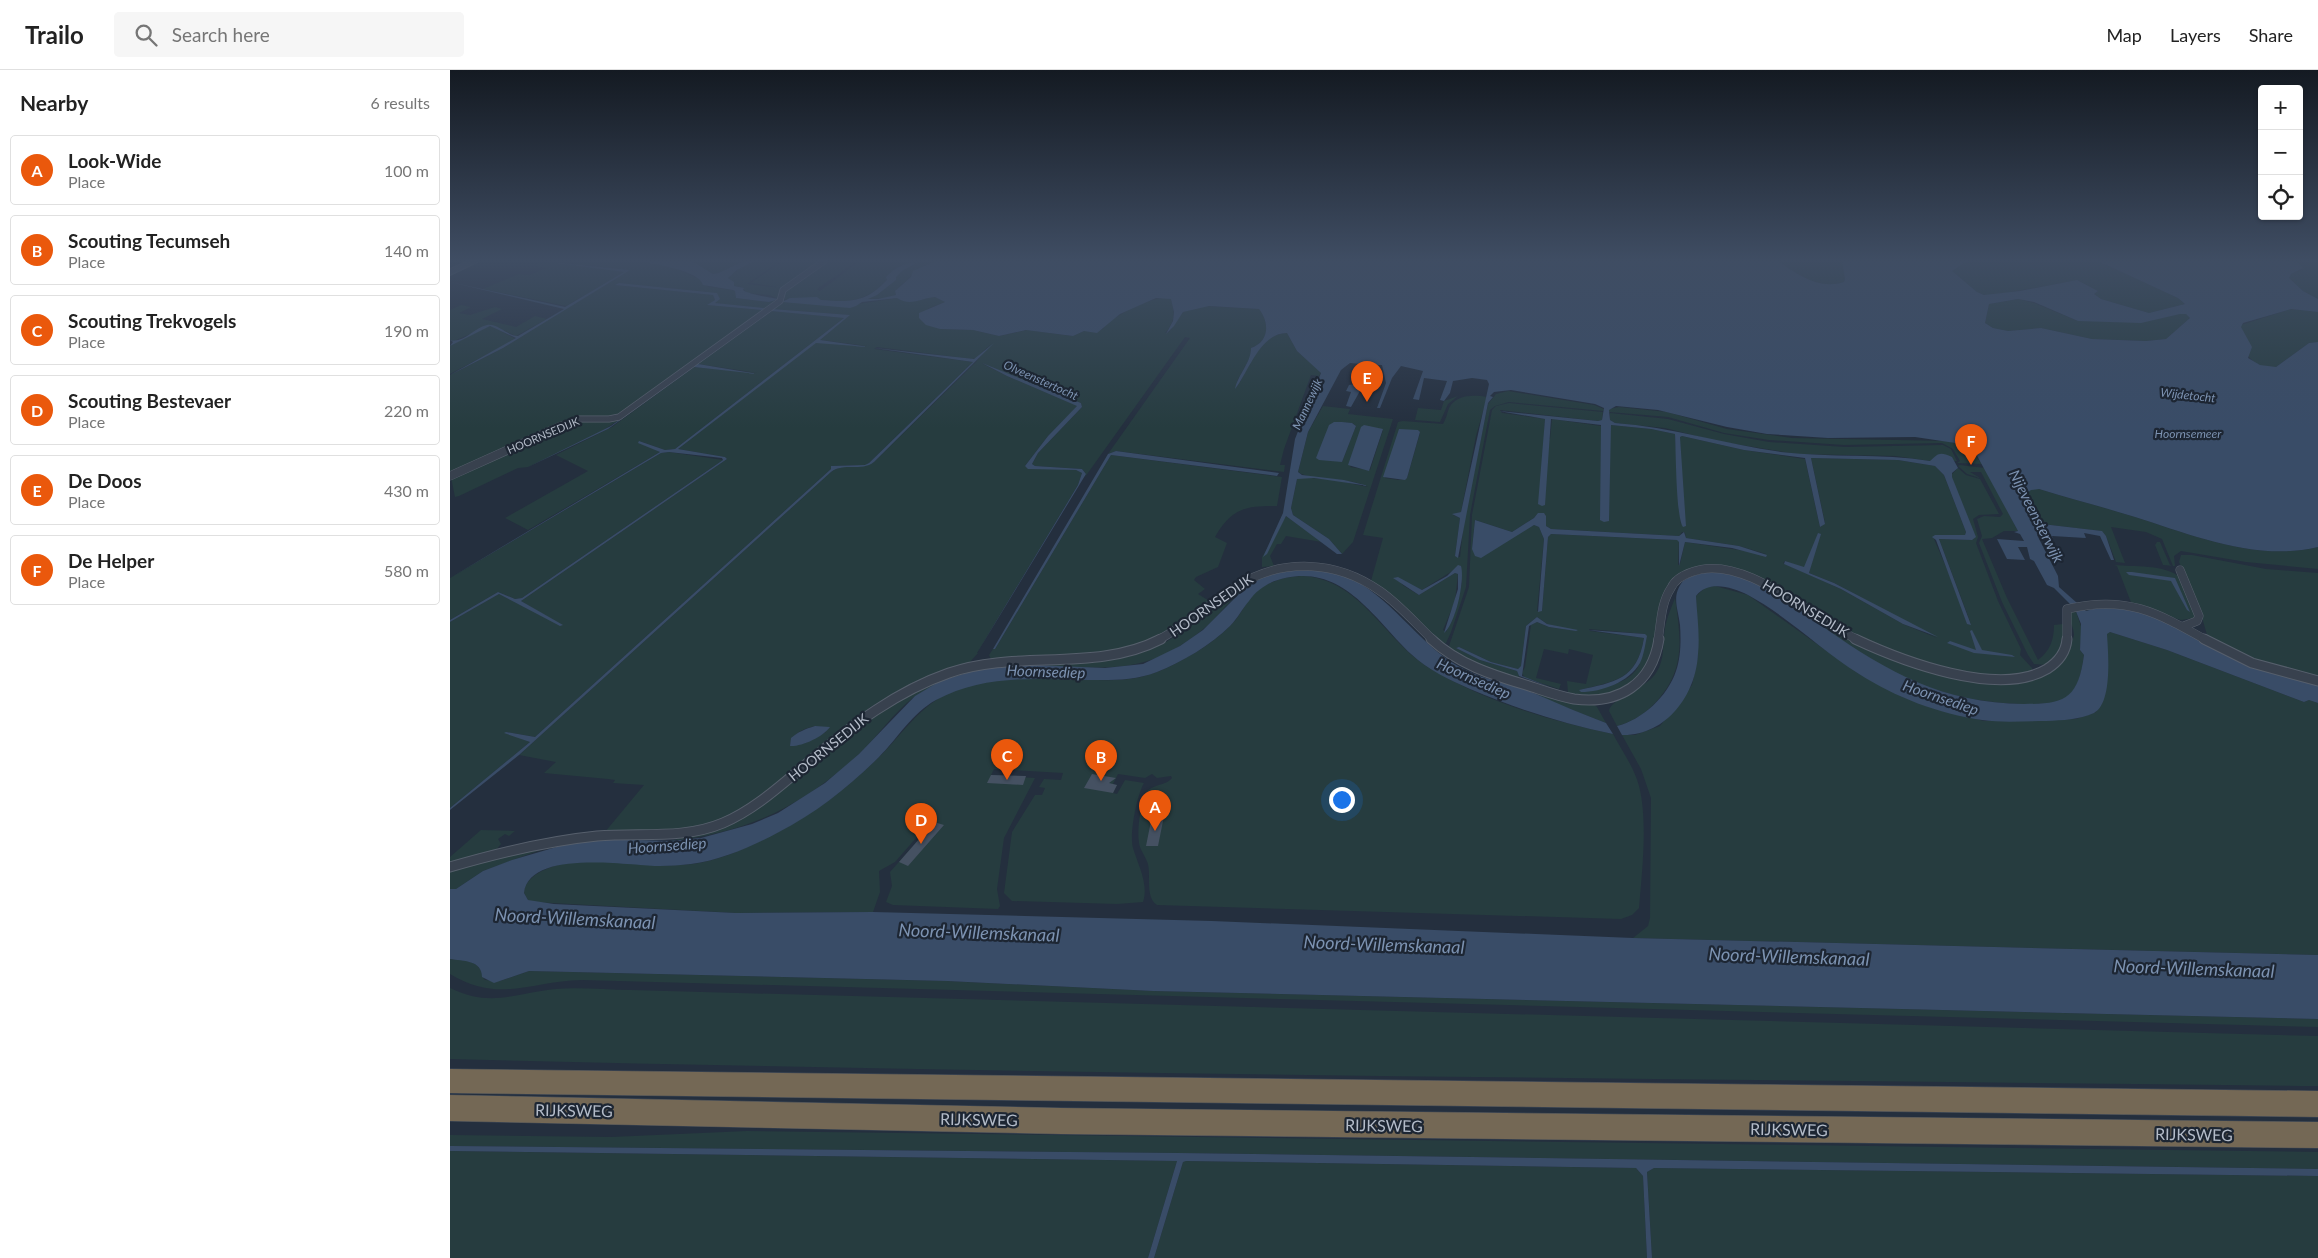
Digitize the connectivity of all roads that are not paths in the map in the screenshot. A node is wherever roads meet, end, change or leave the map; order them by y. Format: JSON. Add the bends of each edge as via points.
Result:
{"nodes":[{"id":1,"x":759,"y":316,"type":"edge"},
{"id":2,"x":450,"y":476,"type":"edge"},
{"id":3,"x":2180,"y":570,"type":"dead end"},
{"id":4,"x":2184,"y":626,"type":"junction"},
{"id":5,"x":2318,"y":680,"type":"edge"},
{"id":6,"x":450,"y":867,"type":"edge"},
{"id":7,"x":450,"y":1082,"type":"edge"},
{"id":8,"x":2318,"y":1104,"type":"edge"},
{"id":9,"x":450,"y":1108,"type":"edge"},
{"id":10,"x":2318,"y":1135,"type":"edge"}],
"edges":[{"from":1,"to":2,"type":"street","name":"HOORNSEDIJK","via":[[619,417],[610,420],[578,419]]},
{"from":3,"to":4,"type":"street","via":[[2199,616],[2197,621]]},
{"from":4,"to":5,"type":"street","name":"HOORNSEDIJK","via":[[2252,663]]},
{"from":4,"to":6,"type":"street","name":"HOORNSEDIJK","via":[[2159,614],[2126,605],[2076,606],[2065,614],[2068,635],[2065,651],[2051,667],[2026,677],[1977,678],[1929,668],[1853,637],[1750,576],[1726,570],[1695,571],[1678,578],[1671,585],[1647,674],[1627,690],[1580,699],[1500,677],[1454,657],[1434,642],[1390,598],[1344,571],[1317,565],[1281,567],[1260,572],[1246,580],[1175,631],[1138,649],[1095,658],[988,663],[945,675],[915,688],[857,722],[750,809],[712,827],[680,834],[603,835],[568,840]]},
{"from":7,"to":8,"type":"highway","name":"RIJKSWEG"},
{"from":9,"to":10,"type":"highway","name":"RIJKSWEG","via":[[1061,1121]]}]}
